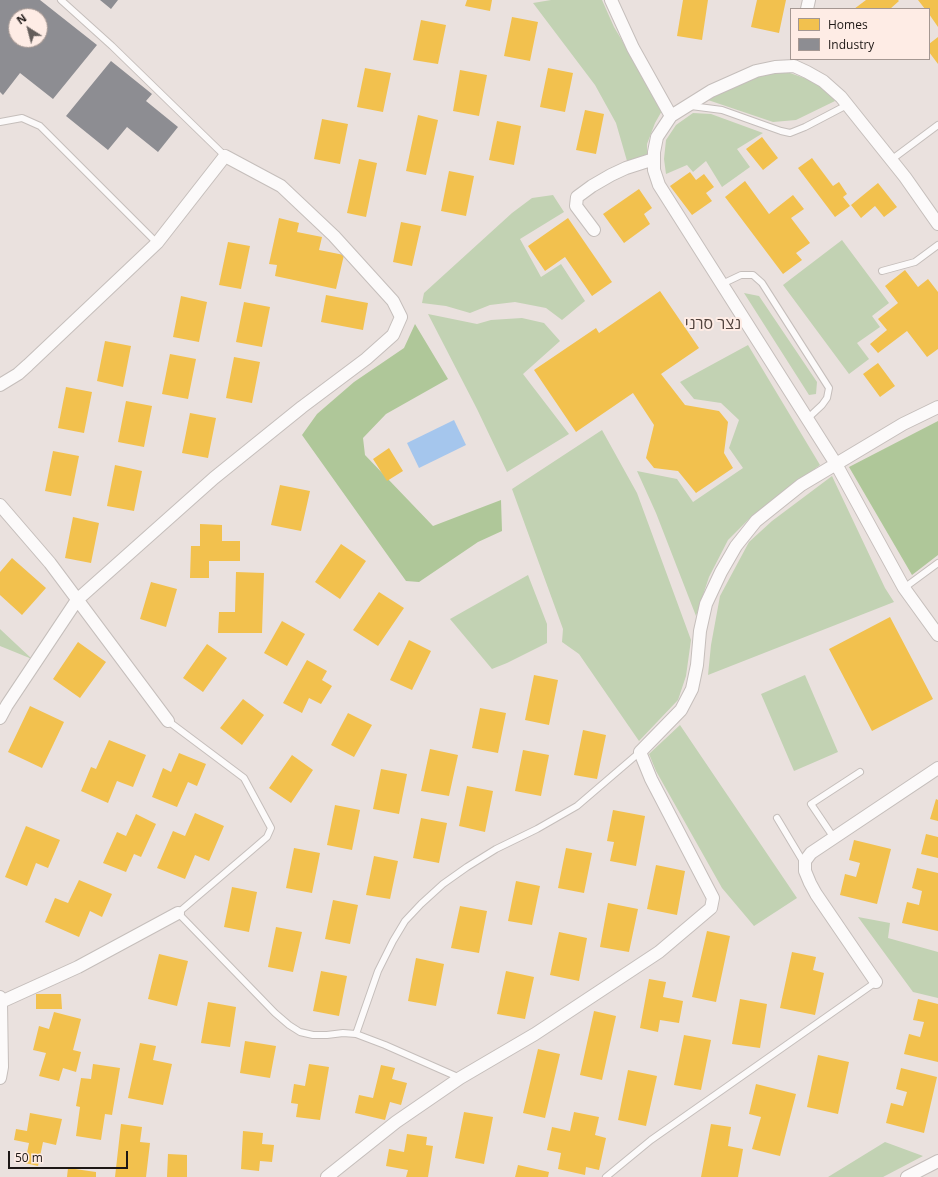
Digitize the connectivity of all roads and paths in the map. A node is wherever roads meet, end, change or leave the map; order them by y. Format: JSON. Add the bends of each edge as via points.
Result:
{"nodes":[{"id":1,"x":61,"y":0,"type":"edge"},
{"id":2,"x":611,"y":0,"type":"edge"},
{"id":3,"x":795,"y":63,"type":"edge"},
{"id":4,"x":847,"y":104,"type":"junction"},
{"id":5,"x":687,"y":106,"type":"junction"},
{"id":6,"x":672,"y":116,"type":"junction"},
{"id":7,"x":0,"y":122,"type":"edge"},
{"id":8,"x":938,"y":125,"type":"edge"},
{"id":9,"x":225,"y":156,"type":"junction"},
{"id":10,"x":654,"y":159,"type":"junction"},
{"id":11,"x":891,"y":160,"type":"junction"},
{"id":12,"x":938,"y":224,"type":"edge"},
{"id":13,"x":594,"y":230,"type":"dead end"},
{"id":14,"x":157,"y":243,"type":"junction"},
{"id":15,"x":938,"y":245,"type":"edge"},
{"id":16,"x":882,"y":272,"type":"dead end"},
{"id":17,"x":722,"y":284,"type":"junction"},
{"id":18,"x":0,"y":385,"type":"edge"},
{"id":19,"x":938,"y":407,"type":"edge"},
{"id":20,"x":807,"y":419,"type":"junction"},
{"id":21,"x":836,"y":464,"type":"junction"},
{"id":22,"x":0,"y":505,"type":"edge"},
{"id":23,"x":938,"y":563,"type":"edge"},
{"id":24,"x":904,"y":588,"type":"junction"},
{"id":25,"x":77,"y":600,"type":"junction"},
{"id":26,"x":936,"y":628,"type":"edge"},
{"id":27,"x":0,"y":718,"type":"edge"},
{"id":28,"x":168,"y":721,"type":"joint"},
{"id":29,"x":640,"y":752,"type":"junction"},
{"id":30,"x":938,"y":768,"type":"edge"},
{"id":31,"x":860,"y":772,"type":"dead end"},
{"id":32,"x":777,"y":818,"type":"dead end"},
{"id":33,"x":834,"y":838,"type":"junction"},
{"id":34,"x":805,"y":865,"type":"junction"},
{"id":35,"x":178,"y":912,"type":"junction"},
{"id":36,"x":876,"y":982,"type":"joint"},
{"id":37,"x":1,"y":1000,"type":"edge"},
{"id":38,"x":356,"y":1034,"type":"junction"},
{"id":39,"x":0,"y":1078,"type":"edge"},
{"id":40,"x":460,"y":1078,"type":"junction"},
{"id":41,"x":938,"y":1161,"type":"edge"},
{"id":42,"x":327,"y":1177,"type":"edge"},
{"id":43,"x":606,"y":1177,"type":"edge"},
{"id":44,"x":907,"y":1177,"type":"edge"}],
"edges":[{"from":1,"to":9,"type":"lane"},
{"from":2,"to":6,"type":"street","via":[[633,48]]},
{"from":3,"to":4,"type":"street","via":[[823,81]]},
{"from":3,"to":5,"type":"street","via":[[756,71],[711,90]]},
{"from":4,"to":5,"type":"lane","via":[[790,133],[722,110]]},
{"from":4,"to":11,"type":"street"},
{"from":5,"to":6,"type":"street"},
{"from":6,"to":10,"type":"street","via":[[657,137]]},
{"from":7,"to":14,"type":"lane","via":[[22,118],[40,126]]},
{"from":8,"to":11,"type":"lane"},
{"from":9,"to":14,"type":"street"},
{"from":9,"to":25,"type":"street","via":[[281,186],[339,242],[393,301],[401,317],[393,335],[366,359],[214,478]]},
{"from":10,"to":13,"type":"street","via":[[611,175],[577,197],[576,206]]},
{"from":10,"to":17,"type":"street","via":[[654,170],[659,185]]},
{"from":11,"to":12,"type":"street"},
{"from":14,"to":18,"type":"street","via":[[28,365]]},
{"from":15,"to":16,"type":"lane","via":[[915,262]]},
{"from":17,"to":20,"type":"street"},
{"from":17,"to":20,"type":"lane","via":[[740,275],[753,275],[762,283],[825,381],[829,388],[827,398]]},
{"from":19,"to":21,"type":"street","via":[[903,424]]},
{"from":20,"to":21,"type":"street"},
{"from":21,"to":24,"type":"street"},
{"from":21,"to":29,"type":"street","via":[[801,485],[756,521],[736,546],[706,604],[692,689],[681,710]]},
{"from":22,"to":25,"type":"street","via":[[50,563]]},
{"from":23,"to":24,"type":"lane"},
{"from":24,"to":26,"type":"street"},
{"from":25,"to":27,"type":"street","via":[[6,705]]},
{"from":25,"to":28,"type":"street"},
{"from":28,"to":35,"type":"lane","via":[[244,778],[271,828],[266,837],[252,850]]},
{"from":29,"to":38,"type":"lane","via":[[576,806],[467,867],[421,904],[405,921],[393,941],[378,971]]},
{"from":29,"to":40,"type":"street","via":[[651,779],[713,898],[710,908],[659,952],[535,1034]]},
{"from":30,"to":33,"type":"street"},
{"from":31,"to":33,"type":"lane","via":[[811,804]]},
{"from":32,"to":34,"type":"lane"},
{"from":33,"to":34,"type":"street","via":[[811,853]]},
{"from":34,"to":36,"type":"street","via":[[805,871],[816,894]]},
{"from":35,"to":37,"type":"street","via":[[78,967]]},
{"from":35,"to":38,"type":"lane","via":[[289,1025],[300,1032],[313,1035],[343,1032]]},
{"from":36,"to":43,"type":"lane","via":[[651,1140]]},
{"from":37,"to":39,"type":"street"},
{"from":38,"to":40,"type":"lane"},
{"from":40,"to":42,"type":"street","via":[[396,1122]]},
{"from":41,"to":44,"type":"street"}]}
